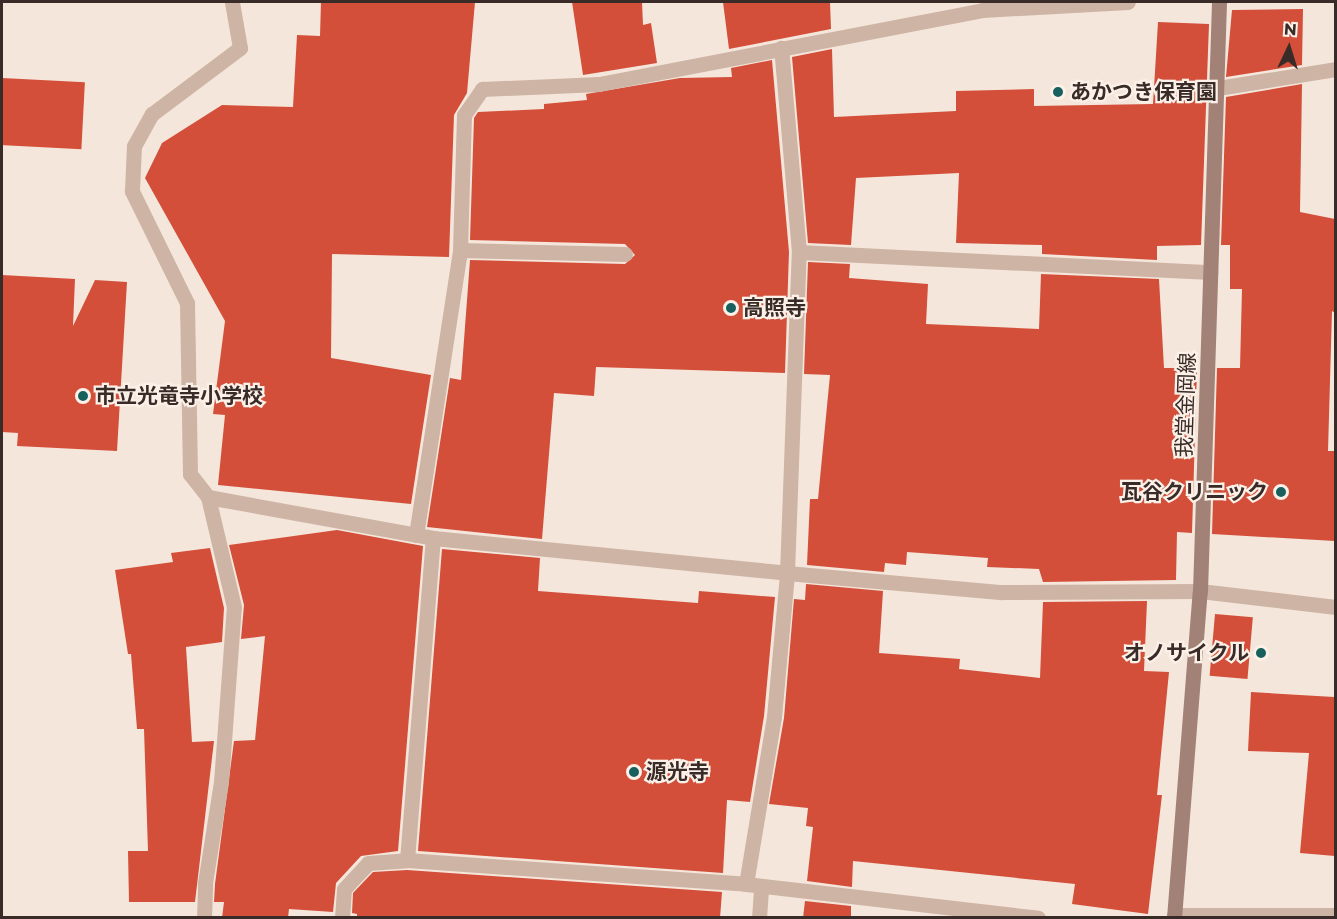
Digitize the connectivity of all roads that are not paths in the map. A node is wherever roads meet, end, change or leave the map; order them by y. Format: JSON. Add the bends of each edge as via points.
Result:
{"nodes":[{"id":1,"x":232,"y":2,"type":"edge"},
{"id":2,"x":1128,"y":2,"type":"edge"},
{"id":3,"x":1220,"y":2,"type":"edge"},
{"id":4,"x":781,"y":48,"type":"junction"},
{"id":5,"x":1335,"y":69,"type":"edge"},
{"id":6,"x":1218,"y":88,"type":"junction"},
{"id":7,"x":460,"y":250,"type":"junction"},
{"id":8,"x":799,"y":252,"type":"junction"},
{"id":9,"x":625,"y":254,"type":"dead end"},
{"id":10,"x":1211,"y":272,"type":"junction"},
{"id":11,"x":208,"y":497,"type":"junction"},
{"id":12,"x":416,"y":535,"type":"junction"},
{"id":13,"x":433,"y":538,"type":"junction"},
{"id":14,"x":787,"y":573,"type":"junction"},
{"id":15,"x":1200,"y":591,"type":"junction"},
{"id":16,"x":1335,"y":607,"type":"edge"},
{"id":17,"x":407,"y":860,"type":"junction"},
{"id":18,"x":754,"y":885,"type":"junction"},
{"id":19,"x":1335,"y":915,"type":"edge"},
{"id":20,"x":1174,"y":916,"type":"edge"},
{"id":21,"x":204,"y":918,"type":"edge"},
{"id":22,"x":342,"y":918,"type":"edge"},
{"id":23,"x":759,"y":918,"type":"edge"},
{"id":24,"x":1038,"y":918,"type":"edge"}],
"edges":[{"from":1,"to":11,"type":"street","via":[[240,48],[152,114],[134,146],[132,191],[187,303],[190,474]]},
{"from":2,"to":4,"type":"street","via":[[982,10]]},
{"from":3,"to":6,"type":"main road","name":"我堂金岡線"},
{"from":4,"to":7,"type":"street","via":[[599,84],[482,89],[464,115]]},
{"from":4,"to":8,"type":"street"},
{"from":5,"to":6,"type":"street"},
{"from":6,"to":10,"type":"main road","name":"我堂金岡線"},
{"from":7,"to":9,"type":"street"},
{"from":7,"to":12,"type":"street"},
{"from":8,"to":10,"type":"street"},
{"from":8,"to":14,"type":"street"},
{"from":10,"to":15,"type":"main road","name":"我堂金岡線"},
{"from":11,"to":12,"type":"street"},
{"from":11,"to":21,"type":"street","via":[[234,607],[221,782],[205,883]]},
{"from":12,"to":13,"type":"street"},
{"from":13,"to":14,"type":"street"},
{"from":13,"to":17,"type":"street"},
{"from":14,"to":15,"type":"street","via":[[1002,592]]},
{"from":14,"to":18,"type":"street"},
{"from":15,"to":16,"type":"street"},
{"from":15,"to":20,"type":"main road","name":"我堂金岡線"},
{"from":17,"to":18,"type":"street"},
{"from":17,"to":22,"type":"street","via":[[368,863],[344,889]]},
{"from":18,"to":23,"type":"street"},
{"from":18,"to":24,"type":"street"},
{"from":19,"to":20,"type":"street"}]}
